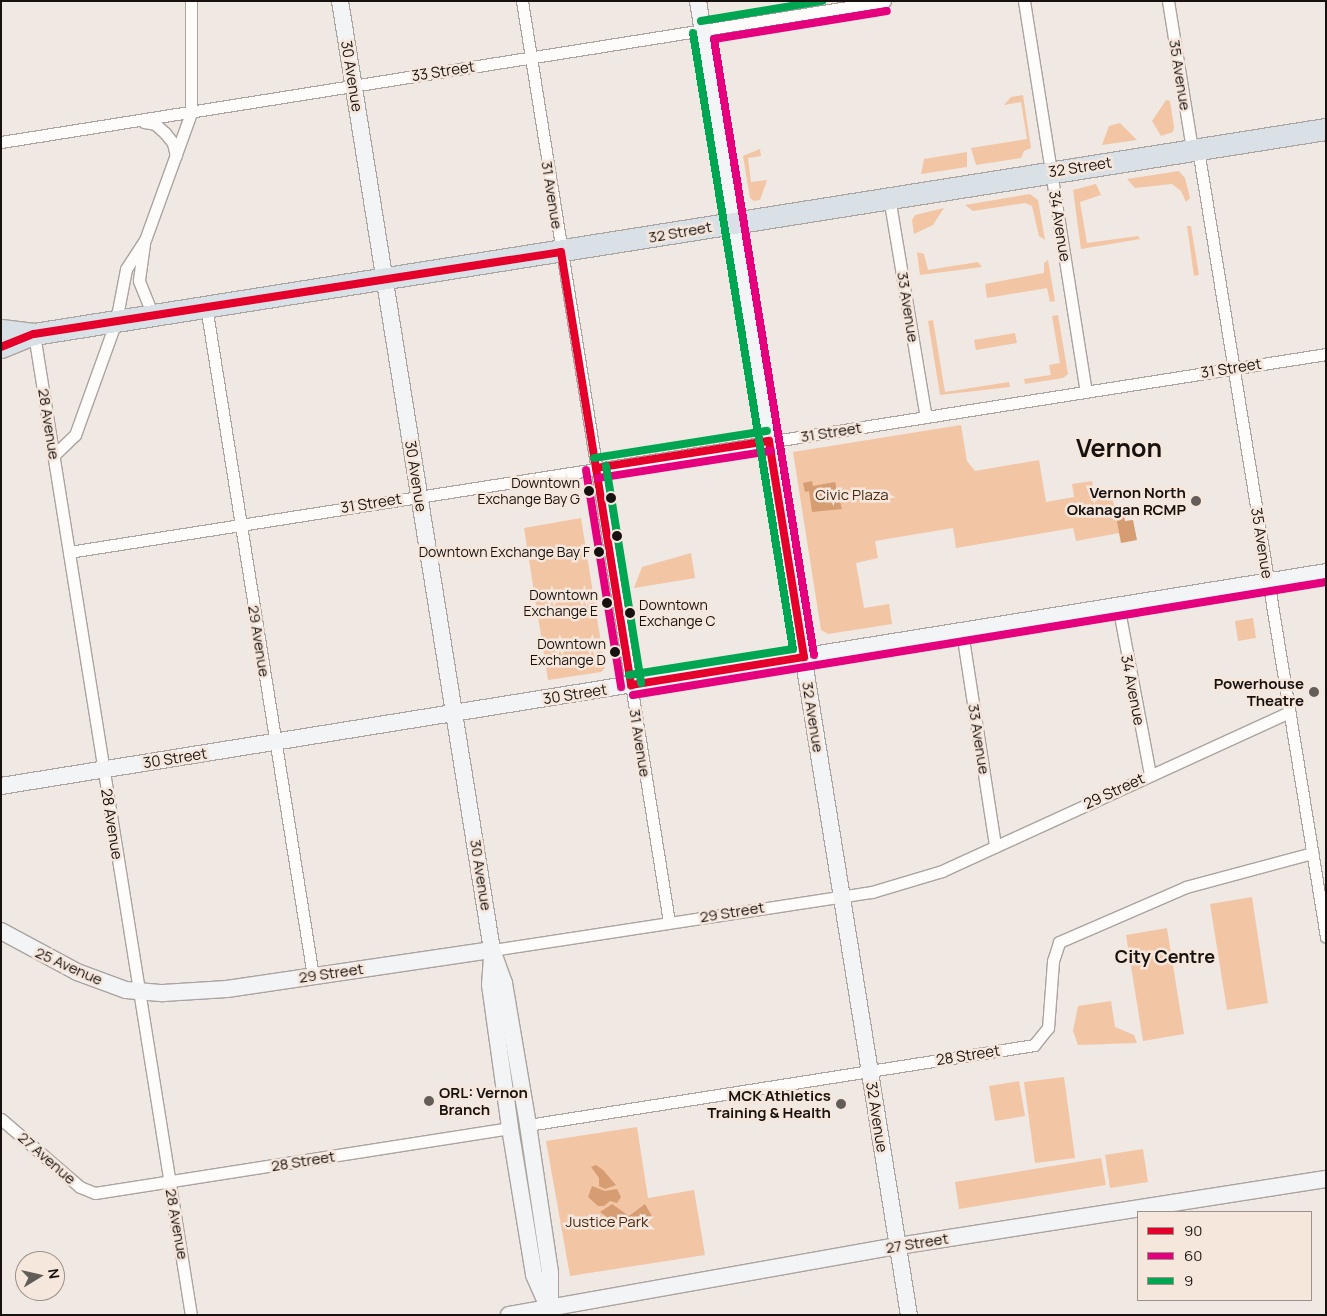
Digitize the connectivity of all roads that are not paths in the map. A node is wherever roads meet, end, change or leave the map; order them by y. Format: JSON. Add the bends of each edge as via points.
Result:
{"nodes":[{"id":1,"x":190,"y":1,"type":"edge"},
{"id":2,"x":340,"y":1,"type":"edge"},
{"id":3,"x":522,"y":1,"type":"edge"},
{"id":4,"x":698,"y":1,"type":"edge"},
{"id":5,"x":885,"y":1,"type":"edge"},
{"id":6,"x":1024,"y":1,"type":"edge"},
{"id":7,"x":1168,"y":1,"type":"edge"},
{"id":8,"x":862,"y":3,"type":"edge"},
{"id":9,"x":703,"y":31,"type":"junction"},
{"id":10,"x":531,"y":57,"type":"junction"},
{"id":11,"x":353,"y":86,"type":"junction"},
{"id":12,"x":191,"y":114,"type":"junction"},
{"id":13,"x":141,"y":121,"type":"junction"},
{"id":14,"x":1326,"y":129,"type":"edge"},
{"id":15,"x":1,"y":142,"type":"edge"},
{"id":16,"x":1195,"y":149,"type":"junction"},
{"id":17,"x":176,"y":156,"type":"junction"},
{"id":18,"x":1052,"y":172,"type":"junction"},
{"id":19,"x":890,"y":197,"type":"junction"},
{"id":20,"x":734,"y":223,"type":"junction"},
{"id":21,"x":145,"y":240,"type":"junction"},
{"id":22,"x":561,"y":252,"type":"junction"},
{"id":23,"x":384,"y":279,"type":"junction"},
{"id":24,"x":206,"y":306,"type":"junction"},
{"id":25,"x":153,"y":315,"type":"junction"},
{"id":26,"x":116,"y":321,"type":"junction"},
{"id":27,"x":1,"y":330,"type":"edge"},
{"id":28,"x":34,"y":334,"type":"junction"},
{"id":29,"x":1,"y":347,"type":"edge"},
{"id":30,"x":1326,"y":354,"type":"edge"},
{"id":31,"x":1233,"y":368,"type":"junction"},
{"id":32,"x":1086,"y":391,"type":"junction"},
{"id":33,"x":926,"y":417,"type":"junction"},
{"id":34,"x":769,"y":441,"type":"junction"},
{"id":35,"x":54,"y":455,"type":"junction"},
{"id":36,"x":596,"y":468,"type":"junction"},
{"id":37,"x":419,"y":496,"type":"junction"},
{"id":38,"x":240,"y":525,"type":"junction"},
{"id":39,"x":69,"y":552,"type":"junction"},
{"id":40,"x":1326,"y":572,"type":"edge"},
{"id":41,"x":1268,"y":580,"type":"junction"},
{"id":42,"x":1118,"y":605,"type":"junction"},
{"id":43,"x":962,"y":632,"type":"junction"},
{"id":44,"x":804,"y":657,"type":"junction"},
{"id":45,"x":631,"y":685,"type":"junction"},
{"id":46,"x":1289,"y":712,"type":"junction"},
{"id":47,"x":455,"y":713,"type":"junction"},
{"id":48,"x":276,"y":743,"type":"junction"},
{"id":49,"x":104,"y":769,"type":"junction"},
{"id":50,"x":1150,"y":774,"type":"junction"},
{"id":51,"x":1,"y":786,"type":"edge"},
{"id":52,"x":995,"y":846,"type":"junction"},
{"id":53,"x":1312,"y":853,"type":"junction"},
{"id":54,"x":840,"y":897,"type":"junction"},
{"id":55,"x":669,"y":922,"type":"junction"},
{"id":56,"x":1,"y":930,"type":"edge"},
{"id":57,"x":1326,"y":937,"type":"edge"},
{"id":58,"x":492,"y":950,"type":"junction"},
{"id":59,"x":448,"y":957,"type":"junction"},
{"id":60,"x":313,"y":976,"type":"junction"},
{"id":61,"x":490,"y":985,"type":"junction"},
{"id":62,"x":142,"y":992,"type":"junction"},
{"id":63,"x":870,"y":1070,"type":"junction"},
{"id":64,"x":1,"y":1119,"type":"edge"},
{"id":65,"x":528,"y":1126,"type":"junction"},
{"id":66,"x":510,"y":1128,"type":"junction"},
{"id":67,"x":1326,"y":1179,"type":"edge"},
{"id":68,"x":170,"y":1182,"type":"junction"},
{"id":69,"x":95,"y":1193,"type":"joint"},
{"id":70,"x":898,"y":1246,"type":"junction"},
{"id":71,"x":549,"y":1311,"type":"edge"},
{"id":72,"x":192,"y":1315,"type":"edge"},
{"id":73,"x":509,"y":1315,"type":"edge"},
{"id":74,"x":909,"y":1315,"type":"edge"}],
"edges":[{"from":1,"to":12,"type":"street"},
{"from":2,"to":11,"type":"street","name":"30 Avenue"},
{"from":3,"to":10,"type":"street","name":"31 Avenue"},
{"from":4,"to":9,"type":"street","name":"32 Avenue"},
{"from":5,"to":8,"type":"street","name":"33 Street"},
{"from":6,"to":18,"type":"street","name":"34 Avenue"},
{"from":7,"to":16,"type":"street","name":"35 Avenue"},
{"from":8,"to":9,"type":"street","name":"33 Street"},
{"from":9,"to":10,"type":"street","name":"33 Street"},
{"from":9,"to":20,"type":"street","name":"32 Avenue"},
{"from":10,"to":11,"type":"street","name":"33 Street"},
{"from":10,"to":22,"type":"street","name":"31 Avenue"},
{"from":11,"to":12,"type":"street","name":"33 Street"},
{"from":11,"to":23,"type":"street","name":"30 Avenue"},
{"from":12,"to":13,"type":"street","name":"33 Street"},
{"from":12,"to":17,"type":"street"},
{"from":13,"to":15,"type":"street","name":"33 Street"},
{"from":13,"to":17,"type":"street","via":[[155,124],[165,132],[173,143]]},
{"from":14,"to":16,"type":"highway","name":"32 Street"},
{"from":16,"to":18,"type":"highway","name":"32 Street"},
{"from":16,"to":31,"type":"street","name":"35 Avenue"},
{"from":17,"to":21,"type":"street"},
{"from":18,"to":19,"type":"highway","name":"32 Street"},
{"from":18,"to":32,"type":"street","name":"34 Avenue"},
{"from":19,"to":20,"type":"highway","name":"32 Street"},
{"from":19,"to":33,"type":"street","name":"33 Avenue"},
{"from":20,"to":22,"type":"highway","name":"32 Street"},
{"from":20,"to":34,"type":"street","name":"32 Avenue"},
{"from":21,"to":25,"type":"street","via":[[139,281]]},
{"from":21,"to":26,"type":"street","via":[[126,269]]},
{"from":22,"to":23,"type":"highway","name":"32 Street"},
{"from":22,"to":36,"type":"street","name":"31 Avenue"},
{"from":23,"to":24,"type":"highway","name":"32 Street"},
{"from":23,"to":37,"type":"street","name":"30 Avenue"},
{"from":24,"to":25,"type":"highway","name":"32 Street"},
{"from":24,"to":38,"type":"street","name":"29 Avenue"},
{"from":25,"to":26,"type":"highway","name":"32 Street"},
{"from":26,"to":28,"type":"highway","name":"32 Street"},
{"from":26,"to":35,"type":"street","via":[[75,435]]},
{"from":27,"to":28,"type":"highway","name":"32 Street"},
{"from":28,"to":29,"type":"highway","name":"32 Street"},
{"from":28,"to":35,"type":"street","name":"28 Avenue"},
{"from":30,"to":31,"type":"street","name":"31 Street"},
{"from":31,"to":32,"type":"street","name":"31 Street"},
{"from":31,"to":41,"type":"street","name":"35 Avenue"},
{"from":32,"to":33,"type":"street","name":"31 Street"},
{"from":33,"to":34,"type":"street","name":"31 Street"},
{"from":34,"to":36,"type":"street","name":"31 Street"},
{"from":34,"to":44,"type":"street","name":"32 Avenue"},
{"from":35,"to":39,"type":"street","name":"28 Avenue"},
{"from":36,"to":37,"type":"street","name":"31 Street"},
{"from":36,"to":45,"type":"street","name":"31 Avenue"},
{"from":37,"to":38,"type":"street","name":"31 Street"},
{"from":37,"to":47,"type":"street","name":"30 Avenue"},
{"from":38,"to":39,"type":"street","name":"31 Street"},
{"from":38,"to":48,"type":"street","name":"29 Avenue"},
{"from":39,"to":49,"type":"street","name":"28 Avenue"},
{"from":40,"to":41,"type":"street","name":"30 Street"},
{"from":41,"to":42,"type":"street","name":"30 Street"},
{"from":41,"to":46,"type":"street","name":"35 Avenue"},
{"from":42,"to":43,"type":"street","name":"30 Street"},
{"from":42,"to":50,"type":"street","name":"34 Avenue"},
{"from":43,"to":44,"type":"street","name":"30 Street"},
{"from":43,"to":52,"type":"street","name":"33 Avenue"},
{"from":44,"to":45,"type":"street","name":"30 Street"},
{"from":44,"to":54,"type":"street","name":"32 Avenue"},
{"from":45,"to":47,"type":"street","name":"30 Street"},
{"from":45,"to":55,"type":"street","name":"31 Avenue"},
{"from":46,"to":50,"type":"street","name":"29 Street"},
{"from":46,"to":53,"type":"street","name":"35 Avenue"},
{"from":47,"to":48,"type":"street","name":"30 Street"},
{"from":47,"to":58,"type":"street","name":"30 Avenue"},
{"from":48,"to":49,"type":"street","name":"30 Street"},
{"from":48,"to":60,"type":"street","name":"29 Avenue"},
{"from":49,"to":51,"type":"street","name":"30 Street"},
{"from":49,"to":62,"type":"street","name":"28 Avenue","via":[[131,950]]},
{"from":50,"to":52,"type":"street","name":"29 Street"},
{"from":52,"to":54,"type":"street","name":"29 Street","via":[[942,871],[872,892]]},
{"from":53,"to":57,"type":"street","name":"35 Avenue"},
{"from":53,"to":63,"type":"street","name":"28 Street","via":[[1186,887],[1060,942],[1053,962],[1048,1028],[1034,1045]]},
{"from":54,"to":55,"type":"street","name":"29 Street"},
{"from":54,"to":63,"type":"street","name":"32 Avenue"},
{"from":55,"to":58,"type":"street","name":"29 Street"},
{"from":56,"to":62,"type":"street","name":"25 Avenue","via":[[77,972],[126,990]]},
{"from":58,"to":59,"type":"street","name":"29 Street"},
{"from":58,"to":61,"type":"street","name":"30 Avenue"},
{"from":58,"to":65,"type":"street","name":"30 Avenue","via":[[504,983]]},
{"from":59,"to":60,"type":"street","name":"29 Street"},
{"from":59,"to":61,"type":"street","via":[[477,962],[486,971]]},
{"from":60,"to":62,"type":"street","name":"29 Street","via":[[226,989]]},
{"from":61,"to":66,"type":"street","name":"30 Avenue"},
{"from":62,"to":68,"type":"street","name":"28 Avenue"},
{"from":63,"to":65,"type":"street","name":"28 Street"},
{"from":63,"to":70,"type":"street","name":"32 Avenue"},
{"from":64,"to":69,"type":"street","name":"27 Avenue","via":[[80,1187]]},
{"from":65,"to":71,"type":"street","name":"30 Avenue","via":[[550,1273]]},
{"from":66,"to":68,"type":"street","name":"28 Street"},
{"from":66,"to":71,"type":"street","name":"30 Avenue","via":[[534,1275]]},
{"from":67,"to":70,"type":"street","name":"27 Street"},
{"from":68,"to":69,"type":"street","name":"28 Street"},
{"from":68,"to":72,"type":"street","name":"28 Avenue"},
{"from":70,"to":71,"type":"street","name":"27 Street"},
{"from":70,"to":74,"type":"street","name":"32 Avenue"},
{"from":71,"to":73,"type":"street","name":"27 Street"}]}
